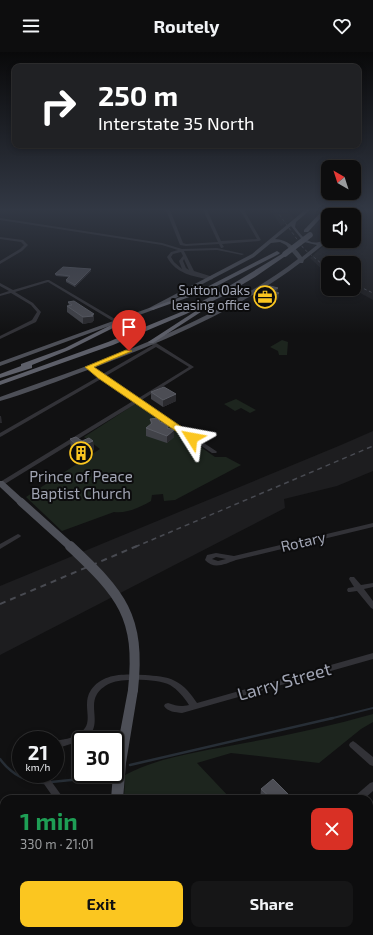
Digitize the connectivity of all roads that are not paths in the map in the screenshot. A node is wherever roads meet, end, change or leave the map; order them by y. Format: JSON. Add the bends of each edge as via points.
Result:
{"nodes":[{"id":1,"x":18,"y":251,"type":"edge"},
{"id":2,"x":180,"y":251,"type":"edge"},
{"id":3,"x":182,"y":251,"type":"edge"},
{"id":4,"x":229,"y":251,"type":"edge"},
{"id":5,"x":258,"y":251,"type":"edge"},
{"id":6,"x":295,"y":251,"type":"edge"},
{"id":7,"x":314,"y":251,"type":"edge"},
{"id":8,"x":174,"y":252,"type":"joint"},
{"id":9,"x":281,"y":252,"type":"junction"},
{"id":10,"x":242,"y":254,"type":"dead end"},
{"id":11,"x":255,"y":254,"type":"junction"},
{"id":12,"x":301,"y":262,"type":"junction"},
{"id":13,"x":0,"y":263,"type":"edge"},
{"id":14,"x":273,"y":263,"type":"junction"},
{"id":15,"x":211,"y":279,"type":"junction"},
{"id":16,"x":0,"y":284,"type":"edge"},
{"id":17,"x":12,"y":292,"type":"junction"},
{"id":18,"x":0,"y":295,"type":"edge"},
{"id":19,"x":151,"y":310,"type":"junction"},
{"id":20,"x":127,"y":319,"type":"junction"},
{"id":21,"x":118,"y":322,"type":"junction"},
{"id":22,"x":0,"y":338,"type":"edge"},
{"id":23,"x":154,"y":344,"type":"junction"},
{"id":24,"x":0,"y":364,"type":"edge"},
{"id":25,"x":89,"y":367,"type":"junction"},
{"id":26,"x":0,"y":376,"type":"edge"},
{"id":27,"x":101,"y":377,"type":"junction"},
{"id":28,"x":0,"y":383,"type":"edge"},
{"id":29,"x":0,"y":399,"type":"edge"},
{"id":30,"x":137,"y":401,"type":"junction"},
{"id":31,"x":0,"y":435,"type":"edge"},
{"id":32,"x":214,"y":452,"type":"dead end"},
{"id":33,"x":1,"y":484,"type":"edge"},
{"id":34,"x":373,"y":525,"type":"edge"},
{"id":35,"x":18,"y":536,"type":"dead end"},
{"id":36,"x":0,"y":547,"type":"edge"},
{"id":37,"x":234,"y":558,"type":"dead end"},
{"id":38,"x":352,"y":579,"type":"dead end"},
{"id":39,"x":373,"y":585,"type":"edge"},
{"id":40,"x":360,"y":588,"type":"junction"},
{"id":41,"x":350,"y":590,"type":"dead end"},
{"id":42,"x":373,"y":606,"type":"edge"},
{"id":43,"x":373,"y":656,"type":"edge"},
{"id":44,"x":168,"y":706,"type":"dead end"},
{"id":45,"x":195,"y":706,"type":"junction"},
{"id":46,"x":64,"y":743,"type":"edge"},
{"id":47,"x":353,"y":745,"type":"dead end"},
{"id":48,"x":373,"y":762,"type":"edge"},
{"id":49,"x":48,"y":783,"type":"edge"},
{"id":50,"x":373,"y":786,"type":"edge"},
{"id":51,"x":56,"y":794,"type":"edge"},
{"id":52,"x":117,"y":795,"type":"edge"},
{"id":53,"x":363,"y":795,"type":"edge"}],
"edges":[{"from":1,"to":13,"type":"street"},
{"from":2,"to":8,"type":"street"},
{"from":3,"to":15,"type":"street","via":[[192,272]]},
{"from":4,"to":10,"type":"street"},
{"from":5,"to":11,"type":"main road"},
{"from":6,"to":12,"type":"main road"},
{"from":7,"to":12,"type":"main road"},
{"from":8,"to":15,"type":"street","via":[[169,257],[174,266]]},
{"from":9,"to":14,"type":"highway"},
{"from":9,"to":19,"type":"highway","via":[[207,288]]},
{"from":9,"to":26,"type":"highway","via":[[228,283],[159,317],[76,350]]},
{"from":11,"to":15,"type":"main road"},
{"from":11,"to":19,"type":"main road","via":[[211,283]]},
{"from":12,"to":23,"type":"main road","via":[[229,305]]},
{"from":14,"to":23,"type":"highway","via":[[215,300]]},
{"from":14,"to":28,"type":"highway","via":[[222,293],[160,323]]},
{"from":15,"to":19,"type":"main road"},
{"from":16,"to":17,"type":"street"},
{"from":17,"to":18,"type":"street"},
{"from":17,"to":21,"type":"street","via":[[48,281]]},
{"from":17,"to":22,"type":"street","via":[[37,308],[39,315]]},
{"from":19,"to":20,"type":"main road"},
{"from":20,"to":21,"type":"main road"},
{"from":20,"to":26,"type":"highway","via":[[67,349]]},
{"from":21,"to":24,"type":"main road"},
{"from":23,"to":25,"type":"main road"},
{"from":23,"to":27,"type":"street"},
{"from":23,"to":30,"type":"street","via":[[192,366]]},
{"from":25,"to":27,"type":"street"},
{"from":25,"to":29,"type":"main road"},
{"from":27,"to":30,"type":"street"},
{"from":27,"to":31,"type":"street"},
{"from":30,"to":32,"type":"street"},
{"from":30,"to":33,"type":"street"},
{"from":33,"to":52,"type":"main road","bridge":true,"via":[[99,573],[118,596],[130,619],[136,645],[136,672],[119,770]]},
{"from":34,"to":37,"type":"street","name":"Rotary"},
{"from":35,"to":36,"type":"street"},
{"from":38,"to":40,"type":"street"},
{"from":39,"to":40,"type":"street"},
{"from":40,"to":41,"type":"street"},
{"from":40,"to":42,"type":"street"},
{"from":43,"to":45,"type":"street","name":"Larry Street"},
{"from":44,"to":45,"type":"street","name":"Larry Street","via":[[182,710]]},
{"from":45,"to":46,"type":"street","via":[[182,690],[170,681],[115,678],[103,683],[94,692],[90,707],[91,726],[88,731],[77,739]]},
{"from":47,"to":48,"type":"street"},
{"from":49,"to":51,"type":"street"},
{"from":50,"to":53,"type":"street"}]}
